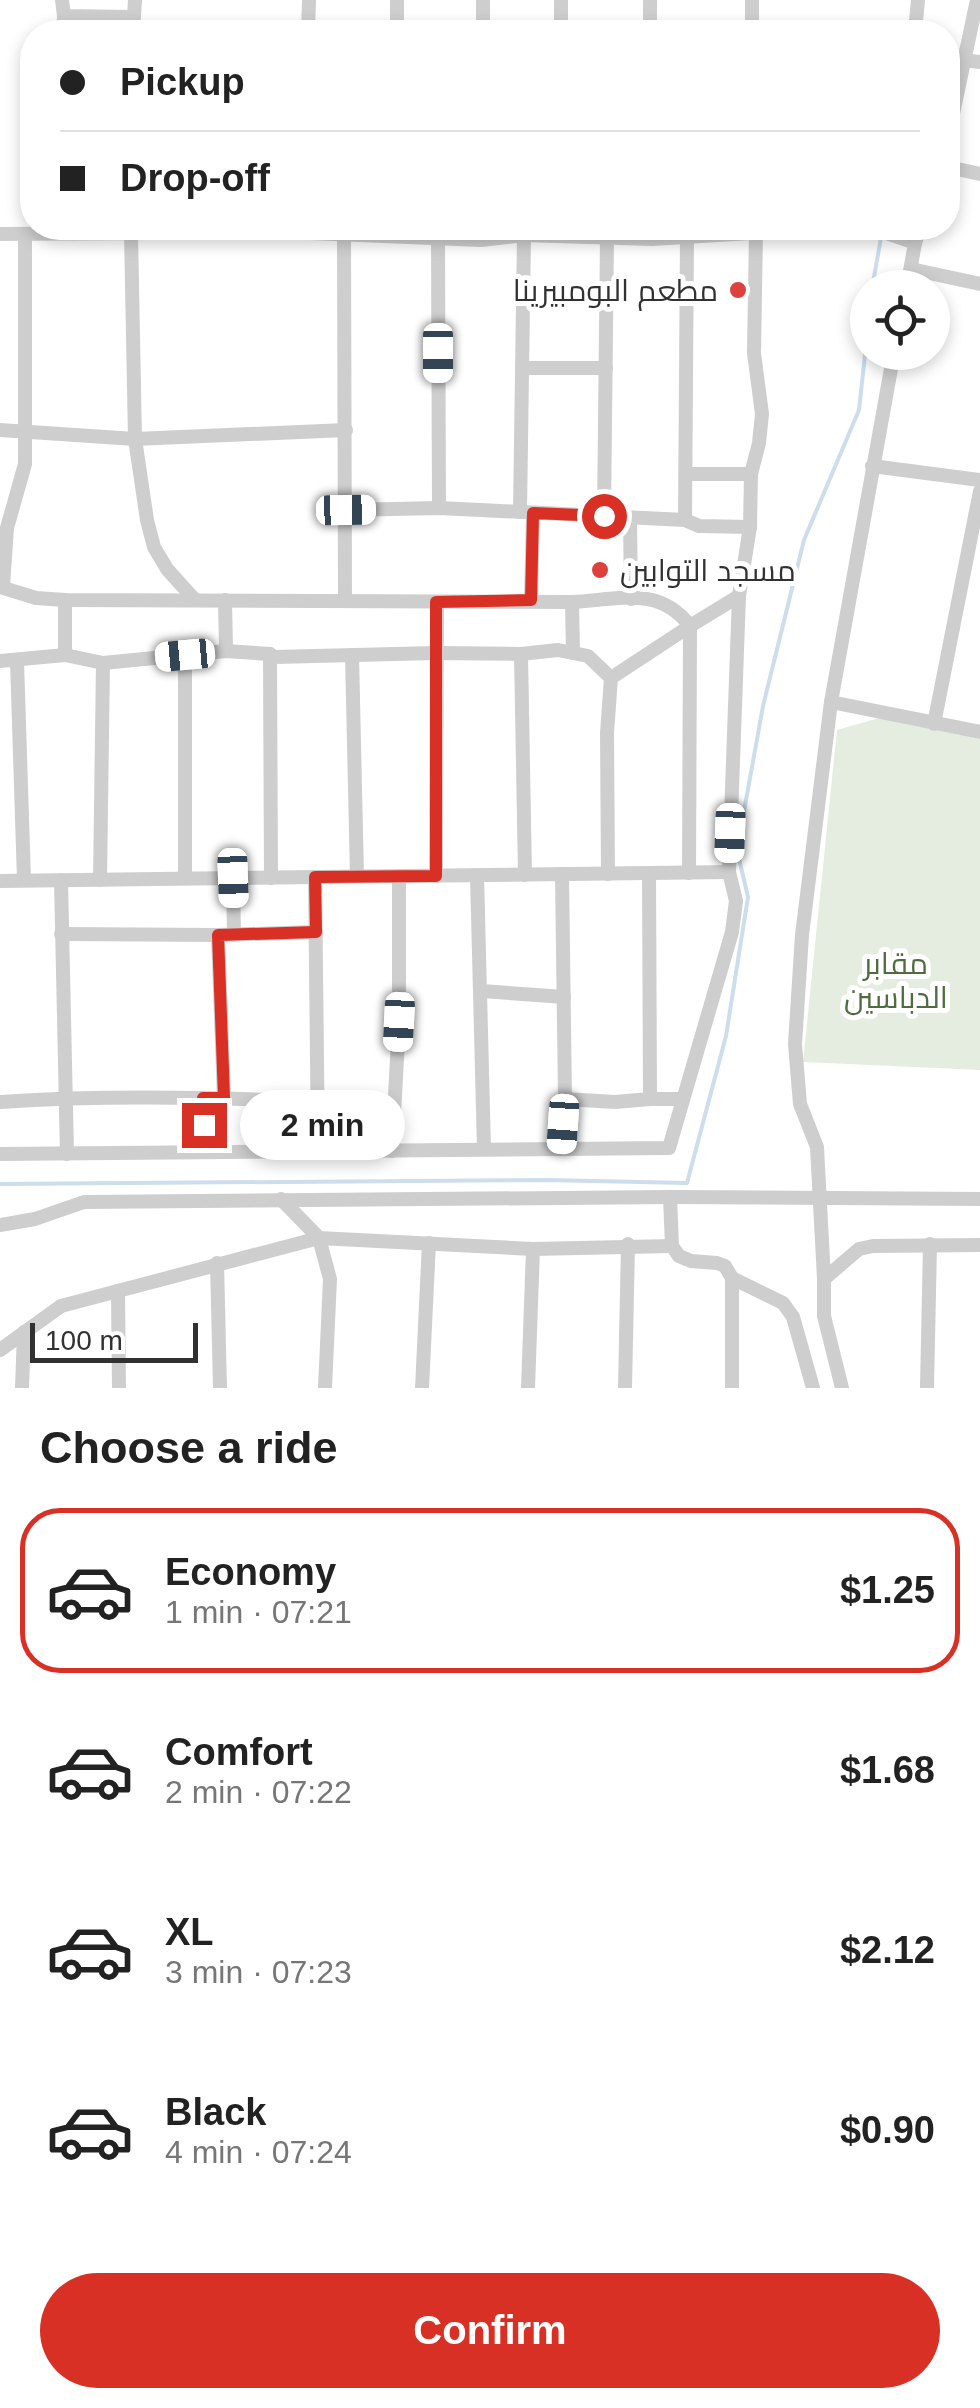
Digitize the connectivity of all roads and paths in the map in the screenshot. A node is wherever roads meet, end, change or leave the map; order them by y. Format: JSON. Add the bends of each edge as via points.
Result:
{"nodes":[{"id":1,"x":977,"y":0,"type":"edge"},
{"id":2,"x":63,"y":8,"type":"edge"},
{"id":3,"x":112,"y":20,"type":"edge"},
{"id":4,"x":964,"y":60,"type":"junction"},
{"id":5,"x":980,"y":62,"type":"edge"},
{"id":6,"x":960,"y":79,"type":"edge"},
{"id":7,"x":24,"y":240,"type":"edge"},
{"id":8,"x":124,"y":240,"type":"edge"},
{"id":9,"x":344,"y":240,"type":"edge"},
{"id":10,"x":438,"y":240,"type":"edge"},
{"id":11,"x":524,"y":240,"type":"edge"},
{"id":12,"x":606,"y":240,"type":"edge"},
{"id":13,"x":688,"y":240,"type":"edge"},
{"id":14,"x":763,"y":240,"type":"edge"},
{"id":15,"x":909,"y":240,"type":"edge"},
{"id":16,"x":917,"y":240,"type":"edge"},
{"id":17,"x":916,"y":243,"type":"junction"},
{"id":18,"x":911,"y":269,"type":"joint"},
{"id":19,"x":980,"y":284,"type":"edge"},
{"id":20,"x":522,"y":368,"type":"junction"},
{"id":21,"x":606,"y":368,"type":"junction"},
{"id":22,"x":891,"y":370,"type":"edge"},
{"id":23,"x":0,"y":430,"type":"edge"},
{"id":24,"x":27,"y":430,"type":"junction"},
{"id":25,"x":346,"y":430,"type":"junction"},
{"id":26,"x":135,"y":439,"type":"junction"},
{"id":27,"x":872,"y":466,"type":"junction"},
{"id":28,"x":686,"y":474,"type":"junction"},
{"id":29,"x":751,"y":474,"type":"junction"},
{"id":30,"x":980,"y":480,"type":"edge"},
{"id":31,"x":980,"y":491,"type":"edge"},
{"id":32,"x":438,"y":508,"type":"junction"},
{"id":33,"x":346,"y":510,"type":"junction"},
{"id":34,"x":527,"y":512,"type":"junction"},
{"id":35,"x":604,"y":516,"type":"junction"},
{"id":36,"x":630,"y":518,"type":"junction"},
{"id":37,"x":685,"y":520,"type":"junction"},
{"id":38,"x":750,"y":527,"type":"junction"},
{"id":39,"x":1,"y":586,"type":"edge"},
{"id":40,"x":739,"y":596,"type":"junction"},
{"id":41,"x":194,"y":598,"type":"junction"},
{"id":42,"x":345,"y":599,"type":"junction"},
{"id":43,"x":630,"y":599,"type":"junction"},
{"id":44,"x":65,"y":600,"type":"junction"},
{"id":45,"x":226,"y":600,"type":"junction"},
{"id":46,"x":531,"y":600,"type":"junction"},
{"id":47,"x":436,"y":602,"type":"junction"},
{"id":48,"x":572,"y":602,"type":"junction"},
{"id":49,"x":690,"y":626,"type":"junction"},
{"id":50,"x":226,"y":651,"type":"junction"},
{"id":51,"x":435,"y":652,"type":"junction"},
{"id":52,"x":572,"y":653,"type":"junction"},
{"id":53,"x":270,"y":654,"type":"junction"},
{"id":54,"x":521,"y":654,"type":"junction"},
{"id":55,"x":185,"y":655,"type":"junction"},
{"id":56,"x":352,"y":655,"type":"junction"},
{"id":57,"x":65,"y":656,"type":"junction"},
{"id":58,"x":0,"y":661,"type":"edge"},
{"id":59,"x":17,"y":661,"type":"junction"},
{"id":60,"x":103,"y":663,"type":"junction"},
{"id":61,"x":611,"y":678,"type":"junction"},
{"id":62,"x":831,"y":702,"type":"junction"},
{"id":63,"x":934,"y":724,"type":"junction"},
{"id":64,"x":980,"y":732,"type":"edge"},
{"id":65,"x":729,"y":872,"type":"junction"},
{"id":66,"x":649,"y":873,"type":"junction"},
{"id":67,"x":689,"y":873,"type":"junction"},
{"id":68,"x":525,"y":874,"type":"junction"},
{"id":69,"x":562,"y":874,"type":"junction"},
{"id":70,"x":608,"y":874,"type":"junction"},
{"id":71,"x":477,"y":875,"type":"junction"},
{"id":72,"x":357,"y":876,"type":"junction"},
{"id":73,"x":399,"y":876,"type":"junction"},
{"id":74,"x":436,"y":876,"type":"junction"},
{"id":75,"x":315,"y":877,"type":"junction"},
{"id":76,"x":185,"y":878,"type":"junction"},
{"id":77,"x":233,"y":878,"type":"junction"},
{"id":78,"x":271,"y":878,"type":"junction"},
{"id":79,"x":0,"y":880,"type":"edge"},
{"id":80,"x":24,"y":880,"type":"junction"},
{"id":81,"x":62,"y":880,"type":"junction"},
{"id":82,"x":100,"y":880,"type":"junction"},
{"id":83,"x":316,"y":932,"type":"junction"},
{"id":84,"x":61,"y":934,"type":"junction"},
{"id":85,"x":226,"y":935,"type":"junction"},
{"id":86,"x":482,"y":990,"type":"junction"},
{"id":87,"x":564,"y":998,"type":"junction"},
{"id":88,"x":65,"y":1098,"type":"junction"},
{"id":89,"x":203,"y":1098,"type":"junction"},
{"id":90,"x":224,"y":1098,"type":"junction"},
{"id":91,"x":565,"y":1098,"type":"junction"},
{"id":92,"x":650,"y":1099,"type":"junction"},
{"id":93,"x":682,"y":1099,"type":"junction"},
{"id":94,"x":0,"y":1102,"type":"edge"},
{"id":95,"x":319,"y":1102,"type":"junction"},
{"id":96,"x":484,"y":1149,"type":"junction"},
{"id":97,"x":561,"y":1149,"type":"junction"},
{"id":98,"x":392,"y":1151,"type":"junction"},
{"id":99,"x":206,"y":1152,"type":"junction"},
{"id":100,"x":318,"y":1152,"type":"junction"},
{"id":101,"x":0,"y":1154,"type":"edge"},
{"id":102,"x":67,"y":1154,"type":"junction"},
{"id":103,"x":670,"y":1197,"type":"junction"},
{"id":104,"x":282,"y":1199,"type":"junction"},
{"id":105,"x":980,"y":1199,"type":"edge"},
{"id":106,"x":820,"y":1200,"type":"junction"},
{"id":107,"x":0,"y":1225,"type":"edge"},
{"id":108,"x":318,"y":1238,"type":"junction"},
{"id":109,"x":429,"y":1243,"type":"junction"},
{"id":110,"x":628,"y":1244,"type":"junction"},
{"id":111,"x":930,"y":1244,"type":"junction"},
{"id":112,"x":980,"y":1245,"type":"edge"},
{"id":113,"x":672,"y":1246,"type":"junction"},
{"id":114,"x":534,"y":1248,"type":"junction"},
{"id":115,"x":217,"y":1263,"type":"junction"},
{"id":116,"x":732,"y":1278,"type":"junction"},
{"id":117,"x":824,"y":1278,"type":"junction"},
{"id":118,"x":118,"y":1291,"type":"junction"},
{"id":119,"x":24,"y":1332,"type":"junction"},
{"id":120,"x":0,"y":1350,"type":"edge"},
{"id":121,"x":22,"y":1388,"type":"edge"},
{"id":122,"x":119,"y":1388,"type":"edge"},
{"id":123,"x":220,"y":1388,"type":"edge"},
{"id":124,"x":325,"y":1388,"type":"edge"},
{"id":125,"x":422,"y":1388,"type":"edge"},
{"id":126,"x":528,"y":1388,"type":"edge"},
{"id":127,"x":626,"y":1388,"type":"edge"},
{"id":128,"x":732,"y":1388,"type":"edge"},
{"id":129,"x":814,"y":1388,"type":"edge"},
{"id":130,"x":842,"y":1388,"type":"edge"},
{"id":131,"x":927,"y":1388,"type":"edge"}],
"edges":[{"from":1,"to":4,"type":"street"},
{"from":2,"to":3,"type":"street"},
{"from":4,"to":5,"type":"street"},
{"from":4,"to":6,"type":"street"},
{"from":7,"to":24,"type":"street"},
{"from":8,"to":26,"type":"street"},
{"from":9,"to":25,"type":"street"},
{"from":10,"to":32,"type":"street"},
{"from":11,"to":20,"type":"street"},
{"from":12,"to":21,"type":"street"},
{"from":13,"to":28,"type":"street"},
{"from":14,"to":29,"type":"street","via":[[754,353],[762,414]]},
{"from":15,"to":17,"type":"street"},
{"from":16,"to":17,"type":"street"},
{"from":17,"to":18,"type":"street"},
{"from":18,"to":19,"type":"street"},
{"from":20,"to":21,"type":"street"},
{"from":20,"to":34,"type":"street"},
{"from":21,"to":35,"type":"street"},
{"from":22,"to":27,"type":"street"},
{"from":23,"to":24,"type":"street"},
{"from":24,"to":26,"type":"street"},
{"from":24,"to":39,"type":"street"},
{"from":25,"to":26,"type":"street"},
{"from":25,"to":33,"type":"street"},
{"from":26,"to":41,"type":"street","via":[[154,547]]},
{"from":27,"to":30,"type":"street"},
{"from":27,"to":62,"type":"street"},
{"from":28,"to":29,"type":"street"},
{"from":28,"to":37,"type":"street"},
{"from":29,"to":38,"type":"street"},
{"from":31,"to":63,"type":"street"},
{"from":32,"to":33,"type":"street"},
{"from":32,"to":34,"type":"street"},
{"from":33,"to":42,"type":"street"},
{"from":34,"to":35,"type":"street"},
{"from":34,"to":46,"type":"street"},
{"from":35,"to":36,"type":"street"},
{"from":36,"to":37,"type":"street"},
{"from":36,"to":43,"type":"street"},
{"from":37,"to":38,"type":"street"},
{"from":38,"to":40,"type":"street"},
{"from":39,"to":44,"type":"street"},
{"from":40,"to":49,"type":"street"},
{"from":40,"to":65,"type":"street"},
{"from":41,"to":44,"type":"street"},
{"from":41,"to":45,"type":"street"},
{"from":42,"to":45,"type":"street"},
{"from":42,"to":47,"type":"street"},
{"from":43,"to":48,"type":"street"},
{"from":43,"to":49,"type":"street","via":[[649,597]]},
{"from":44,"to":57,"type":"street"},
{"from":45,"to":50,"type":"street"},
{"from":46,"to":47,"type":"street"},
{"from":46,"to":48,"type":"street"},
{"from":47,"to":51,"type":"street"},
{"from":48,"to":52,"type":"street"},
{"from":49,"to":61,"type":"street"},
{"from":49,"to":67,"type":"street"},
{"from":50,"to":53,"type":"street"},
{"from":50,"to":55,"type":"street"},
{"from":51,"to":54,"type":"street"},
{"from":51,"to":56,"type":"street"},
{"from":51,"to":74,"type":"street"},
{"from":52,"to":54,"type":"street"},
{"from":52,"to":61,"type":"street","via":[[588,656]]},
{"from":53,"to":56,"type":"street"},
{"from":53,"to":78,"type":"street"},
{"from":54,"to":68,"type":"street"},
{"from":55,"to":60,"type":"street"},
{"from":55,"to":76,"type":"street"},
{"from":56,"to":72,"type":"street"},
{"from":57,"to":59,"type":"street"},
{"from":57,"to":60,"type":"street"},
{"from":58,"to":59,"type":"street"},
{"from":59,"to":80,"type":"street"},
{"from":60,"to":82,"type":"street"},
{"from":61,"to":70,"type":"street"},
{"from":62,"to":63,"type":"street"},
{"from":62,"to":106,"type":"street","via":[[802,935],[796,1044],[800,1104],[817,1147]]},
{"from":63,"to":64,"type":"street"},
{"from":65,"to":67,"type":"street"},
{"from":65,"to":93,"type":"street","via":[[736,901],[732,932]]},
{"from":66,"to":67,"type":"street"},
{"from":66,"to":70,"type":"street"},
{"from":66,"to":92,"type":"street"},
{"from":68,"to":69,"type":"street"},
{"from":68,"to":71,"type":"street"},
{"from":69,"to":70,"type":"street"},
{"from":69,"to":87,"type":"street"},
{"from":71,"to":74,"type":"street"},
{"from":71,"to":86,"type":"street"},
{"from":72,"to":73,"type":"street"},
{"from":72,"to":75,"type":"street"},
{"from":73,"to":74,"type":"street"},
{"from":73,"to":98,"type":"street"},
{"from":75,"to":78,"type":"street"},
{"from":75,"to":83,"type":"street"},
{"from":76,"to":77,"type":"street"},
{"from":76,"to":82,"type":"street"},
{"from":77,"to":78,"type":"street"},
{"from":77,"to":85,"type":"street"},
{"from":79,"to":80,"type":"street"},
{"from":80,"to":81,"type":"street"},
{"from":81,"to":82,"type":"street"},
{"from":81,"to":84,"type":"street"},
{"from":83,"to":85,"type":"street"},
{"from":83,"to":95,"type":"street"},
{"from":84,"to":85,"type":"street"},
{"from":84,"to":88,"type":"street"},
{"from":85,"to":90,"type":"street"},
{"from":86,"to":87,"type":"street"},
{"from":86,"to":96,"type":"street"},
{"from":87,"to":91,"type":"street"},
{"from":88,"to":89,"type":"street"},
{"from":88,"to":94,"type":"street"},
{"from":88,"to":102,"type":"street"},
{"from":89,"to":90,"type":"street"},
{"from":89,"to":99,"type":"street"},
{"from":90,"to":95,"type":"street"},
{"from":91,"to":92,"type":"street"},
{"from":91,"to":97,"type":"street"},
{"from":92,"to":93,"type":"street"},
{"from":93,"to":97,"type":"street","via":[[669,1148]]},
{"from":95,"to":100,"type":"street"},
{"from":96,"to":97,"type":"street"},
{"from":96,"to":98,"type":"street"},
{"from":98,"to":100,"type":"street"},
{"from":99,"to":100,"type":"street"},
{"from":99,"to":102,"type":"street"},
{"from":101,"to":102,"type":"street"},
{"from":103,"to":104,"type":"street"},
{"from":103,"to":106,"type":"street"},
{"from":103,"to":113,"type":"street"},
{"from":104,"to":107,"type":"street","via":[[84,1202]]},
{"from":104,"to":108,"type":"street"},
{"from":105,"to":106,"type":"street"},
{"from":106,"to":117,"type":"street"},
{"from":108,"to":109,"type":"street"},
{"from":108,"to":115,"type":"street"},
{"from":108,"to":124,"type":"street","via":[[330,1279]]},
{"from":109,"to":114,"type":"street"},
{"from":109,"to":125,"type":"street"},
{"from":110,"to":113,"type":"street"},
{"from":110,"to":114,"type":"street"},
{"from":110,"to":127,"type":"street"},
{"from":111,"to":112,"type":"street"},
{"from":111,"to":117,"type":"street","via":[[859,1249]]},
{"from":111,"to":131,"type":"street"},
{"from":113,"to":116,"type":"street","via":[[691,1262],[725,1266]]},
{"from":114,"to":126,"type":"street"},
{"from":115,"to":118,"type":"street"},
{"from":115,"to":123,"type":"street"},
{"from":116,"to":128,"type":"street"},
{"from":116,"to":129,"type":"street","via":[[783,1303]]},
{"from":117,"to":130,"type":"street","via":[[824,1316]]},
{"from":118,"to":119,"type":"street","via":[[62,1306]]},
{"from":118,"to":122,"type":"street"},
{"from":119,"to":120,"type":"street"},
{"from":119,"to":121,"type":"street"}]}
